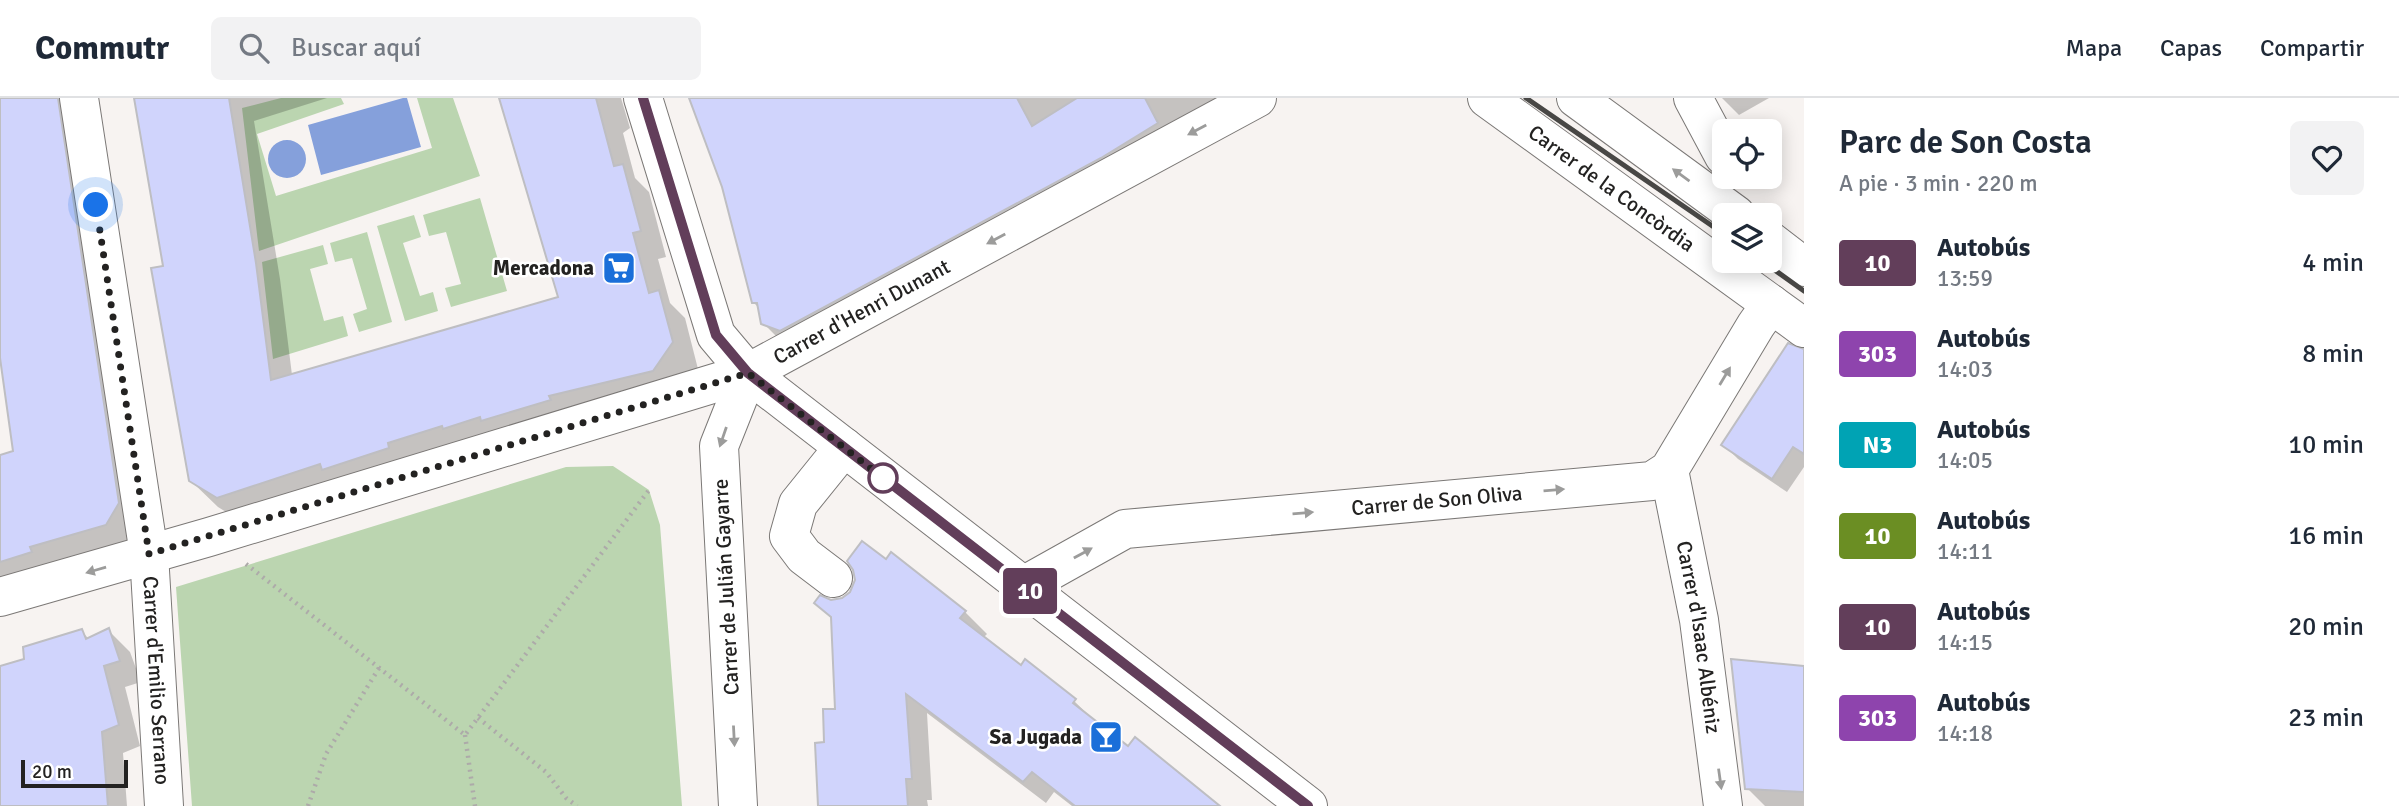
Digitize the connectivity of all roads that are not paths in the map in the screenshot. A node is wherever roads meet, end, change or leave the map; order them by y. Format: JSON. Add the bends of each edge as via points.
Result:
{"nodes":[{"id":1,"x":79,"y":98,"type":"edge"},
{"id":2,"x":643,"y":98,"type":"edge"},
{"id":3,"x":1257,"y":98,"type":"edge"},
{"id":4,"x":1487,"y":98,"type":"edge"},
{"id":5,"x":1576,"y":98,"type":"edge"},
{"id":6,"x":1693,"y":98,"type":"edge"},
{"id":7,"x":1712,"y":134,"type":"edge"},
{"id":8,"x":1720,"y":203,"type":"edge"},
{"id":9,"x":1782,"y":250,"type":"edge"},
{"id":10,"x":1804,"y":267,"type":"edge"},
{"id":11,"x":1771,"y":304,"type":"junction"},
{"id":12,"x":1804,"y":328,"type":"edge"},
{"id":13,"x":748,"y":373,"type":"junction"},
{"id":14,"x":844,"y":447,"type":"junction"},
{"id":15,"x":1669,"y":470,"type":"junction"},
{"id":16,"x":149,"y":554,"type":"junction"},
{"id":17,"x":833,"y":579,"type":"dead end"},
{"id":18,"x":1023,"y":586,"type":"junction"},
{"id":19,"x":0,"y":597,"type":"edge"},
{"id":20,"x":164,"y":806,"type":"edge"},
{"id":21,"x":738,"y":806,"type":"edge"},
{"id":22,"x":1308,"y":806,"type":"edge"},
{"id":23,"x":1723,"y":806,"type":"edge"}],
"edges":[{"from":1,"to":16,"type":"street","name":"Carrer d'Emilio Serrano"},
{"from":2,"to":13,"type":"street","via":[[716,335]]},
{"from":3,"to":13,"type":"street","name":"Carrer d'Henri Dunant","one_way":true},
{"from":4,"to":11,"type":"street","name":"Carrer de la Concòrdia"},
{"from":8,"to":5,"type":"street","one_way":true},
{"from":6,"to":7,"type":"street"},
{"from":9,"to":10,"type":"street"},
{"from":11,"to":12,"type":"street","name":"Carrer de la Concòrdia"},
{"from":15,"to":11,"type":"street","one_way":true},
{"from":13,"to":14,"type":"street"},
{"from":13,"to":16,"type":"street","name":"Carrer d'Henri Dunant"},
{"from":13,"to":21,"type":"street","name":"Carrer de Julián Gayarre","one_way":true,"via":[[719,446]]},
{"from":14,"to":17,"type":"street","via":[[798,504],[789,536],[804,556]]},
{"from":14,"to":18,"type":"street"},
{"from":18,"to":15,"type":"street","name":"Carrer de Son Oliva","one_way":true,"via":[[1125,529],[1652,481]]},
{"from":15,"to":23,"type":"street","name":"Carrer d'Isaac Albéniz","one_way":true,"via":[[1699,620]]},
{"from":16,"to":19,"type":"street","name":"Carrer d'Henri Dunant","one_way":true},
{"from":16,"to":20,"type":"street","name":"Carrer d'Emilio Serrano"},
{"from":18,"to":22,"type":"street"}]}
